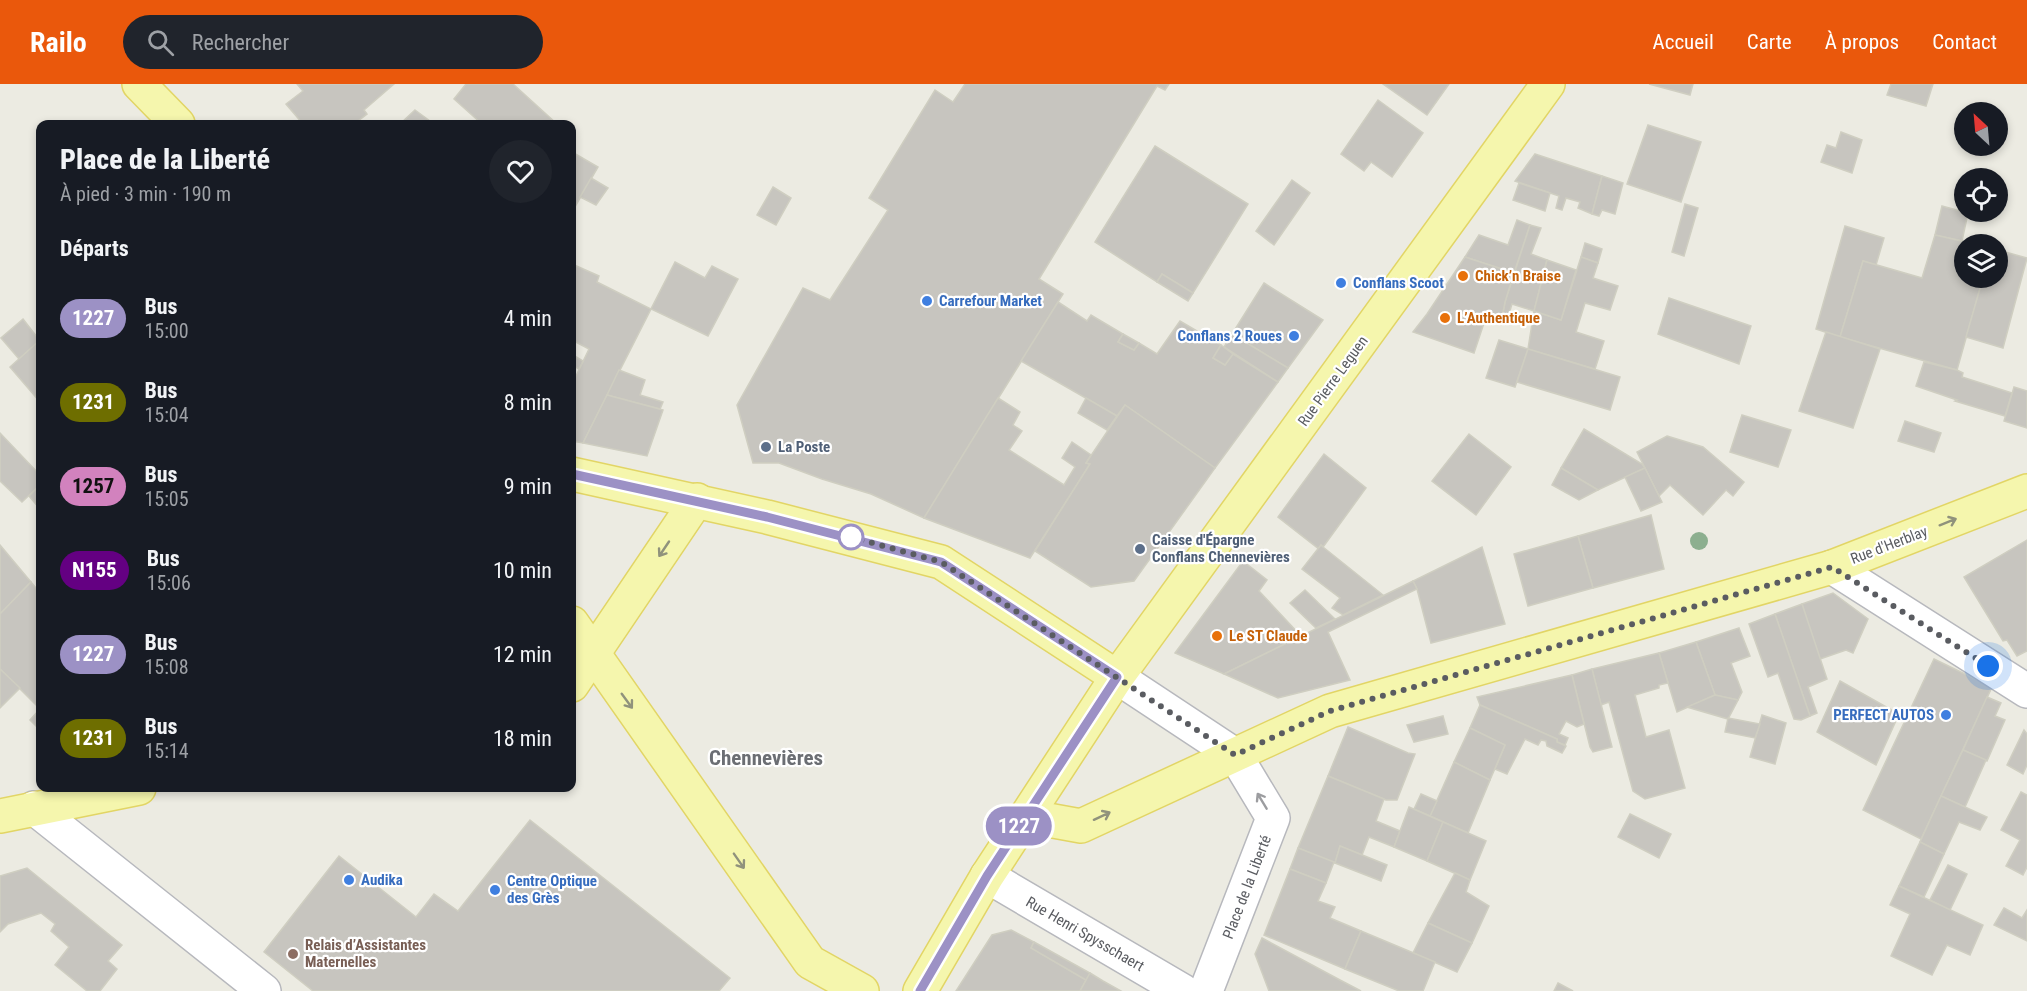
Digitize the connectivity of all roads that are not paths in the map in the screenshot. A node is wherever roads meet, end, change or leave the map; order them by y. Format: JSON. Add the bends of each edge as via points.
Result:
{"nodes":[{"id":1,"x":139,"y":84,"type":"edge"},
{"id":2,"x":1548,"y":84,"type":"edge"},
{"id":3,"x":174,"y":120,"type":"edge"},
{"id":4,"x":576,"y":475,"type":"edge"},
{"id":5,"x":2027,"y":491,"type":"edge"},
{"id":6,"x":697,"y":500,"type":"junction"},
{"id":7,"x":1832,"y":567,"type":"junction"},
{"id":8,"x":576,"y":629,"type":"edge"},
{"id":9,"x":593,"y":654,"type":"junction"},
{"id":10,"x":1117,"y":677,"type":"junction"},
{"id":11,"x":576,"y":679,"type":"edge"},
{"id":12,"x":2027,"y":691,"type":"edge"},
{"id":13,"x":1235,"y":755,"type":"junction"},
{"id":14,"x":118,"y":792,"type":"edge"},
{"id":15,"x":34,"y":808,"type":"junction"},
{"id":16,"x":0,"y":816,"type":"edge"},
{"id":17,"x":1026,"y":816,"type":"junction"},
{"id":18,"x":987,"y":876,"type":"junction"},
{"id":19,"x":264,"y":991,"type":"edge"},
{"id":20,"x":862,"y":991,"type":"edge"},
{"id":21,"x":920,"y":991,"type":"edge"},
{"id":22,"x":1183,"y":991,"type":"edge"},
{"id":23,"x":1206,"y":991,"type":"edge"}],
"edges":[{"from":1,"to":3,"type":"main road"},
{"from":2,"to":10,"type":"main road","name":"Rue Pierre Leguen"},
{"from":4,"to":6,"type":"main road","name":"Place de la Liberté"},
{"from":7,"to":5,"type":"main road","name":"Rue d'Herblay","one_way":true},
{"from":6,"to":9,"type":"main road","one_way":true},
{"from":6,"to":10,"type":"main road","name":"Place de la Liberté","via":[[941,562]]},
{"from":7,"to":12,"type":"street"},
{"from":7,"to":13,"type":"main road","name":"Rue d'Herblay","via":[[1330,711]]},
{"from":8,"to":9,"type":"main road"},
{"from":9,"to":11,"type":"main road"},
{"from":9,"to":20,"type":"main road","one_way":true,"via":[[810,962]]},
{"from":10,"to":13,"type":"street","name":"Place de la Liberté"},
{"from":10,"to":17,"type":"main road"},
{"from":17,"to":13,"type":"main road","one_way":true,"via":[[1081,826]]},
{"from":23,"to":13,"type":"street","name":"Place de la Liberté","one_way":true,"via":[[1273,818]]},
{"from":14,"to":15,"type":"main road"},
{"from":15,"to":16,"type":"main road"},
{"from":15,"to":19,"type":"street"},
{"from":17,"to":18,"type":"main road"},
{"from":18,"to":21,"type":"main road"},
{"from":18,"to":22,"type":"street","name":"Rue Henri Spysschaert"}]}
